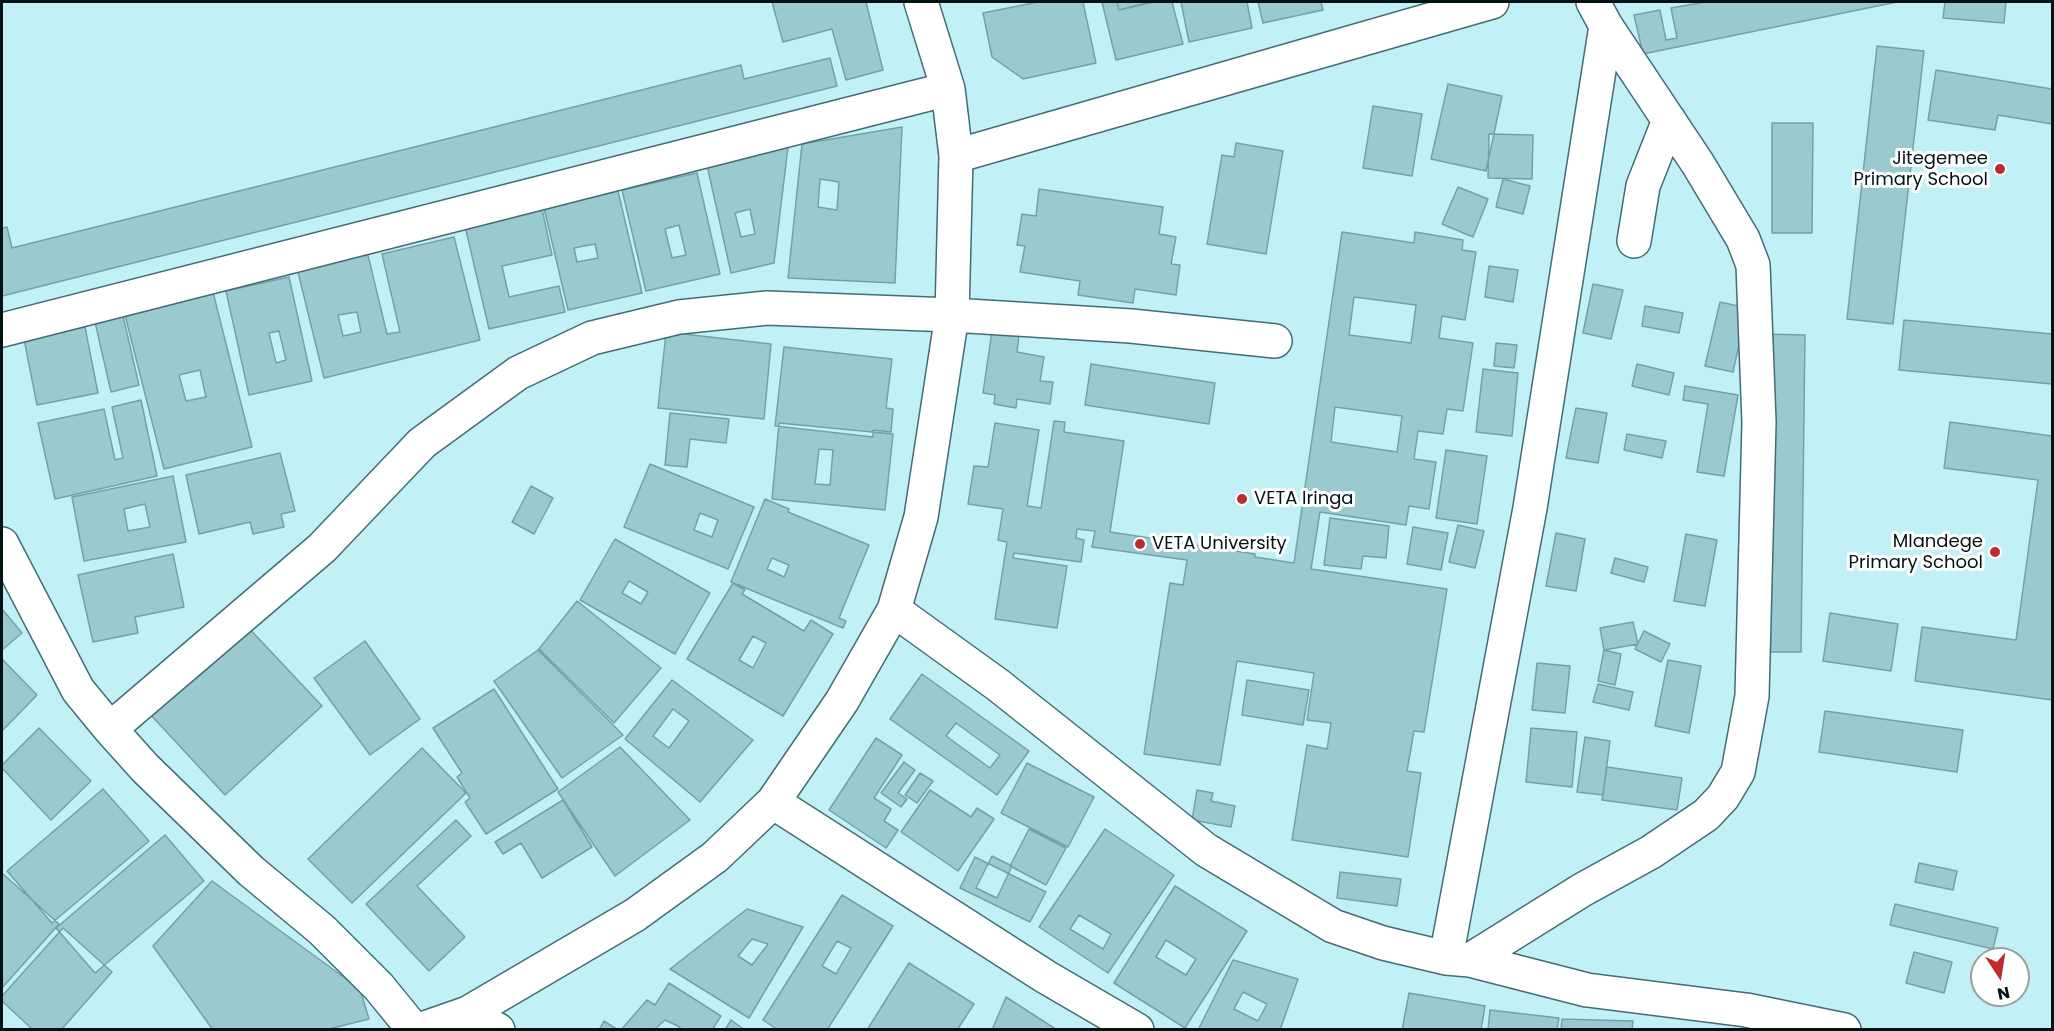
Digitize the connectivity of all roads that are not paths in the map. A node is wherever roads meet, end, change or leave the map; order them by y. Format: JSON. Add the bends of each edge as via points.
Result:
{"nodes":[{"id":1,"x":921,"y":2,"type":"edge"},
{"id":2,"x":1492,"y":2,"type":"edge"},
{"id":3,"x":1599,"y":14,"type":"edge"},
{"id":4,"x":948,"y":89,"type":"junction"},
{"id":5,"x":1668,"y":120,"type":"junction"},
{"id":6,"x":956,"y":156,"type":"junction"},
{"id":7,"x":1634,"y":241,"type":"dead end"},
{"id":8,"x":952,"y":315,"type":"junction"},
{"id":9,"x":2,"y":330,"type":"edge"},
{"id":10,"x":1275,"y":341,"type":"dead end"},
{"id":11,"x":2,"y":544,"type":"edge"},
{"id":12,"x":894,"y":610,"type":"junction"},
{"id":13,"x":110,"y":729,"type":"junction"},
{"id":14,"x":773,"y":802,"type":"junction"},
{"id":15,"x":1458,"y":959,"type":"junction"},
{"id":16,"x":468,"y":1013,"type":"junction"},
{"id":17,"x":414,"y":1029,"type":"edge"},
{"id":18,"x":419,"y":1029,"type":"edge"},
{"id":19,"x":498,"y":1029,"type":"edge"},
{"id":20,"x":1137,"y":1029,"type":"edge"},
{"id":21,"x":1844,"y":1029,"type":"edge"}],
"edges":[{"from":1,"to":4,"type":"street"},
{"from":2,"to":6,"type":"street"},
{"from":3,"to":5,"type":"street"},
{"from":3,"to":15,"type":"street","via":[[1530,508]]},
{"from":4,"to":6,"type":"street"},
{"from":4,"to":9,"type":"street"},
{"from":5,"to":7,"type":"street","via":[[1643,186]]},
{"from":5,"to":15,"type":"street","via":[[1743,239],[1753,265],[1760,422],[1752,696],[1738,772],[1706,815],[1651,852]]},
{"from":6,"to":8,"type":"street"},
{"from":8,"to":10,"type":"street","via":[[1131,326]]},
{"from":8,"to":12,"type":"street","via":[[921,517]]},
{"from":8,"to":13,"type":"street","via":[[768,308],[678,317],[592,338],[518,373],[422,443],[322,548]]},
{"from":11,"to":13,"type":"street","via":[[78,690]]},
{"from":12,"to":14,"type":"street","via":[[842,701]]},
{"from":12,"to":15,"type":"street","via":[[998,685],[1206,850],[1333,926],[1383,943]]},
{"from":13,"to":17,"type":"street","via":[[250,871],[379,987]]},
{"from":14,"to":16,"type":"street","via":[[715,857],[635,915]]},
{"from":14,"to":20,"type":"street","via":[[1046,977]]},
{"from":15,"to":21,"type":"street","via":[[1587,990],[1746,1010]]},
{"from":16,"to":18,"type":"street"},
{"from":16,"to":19,"type":"street"}]}
